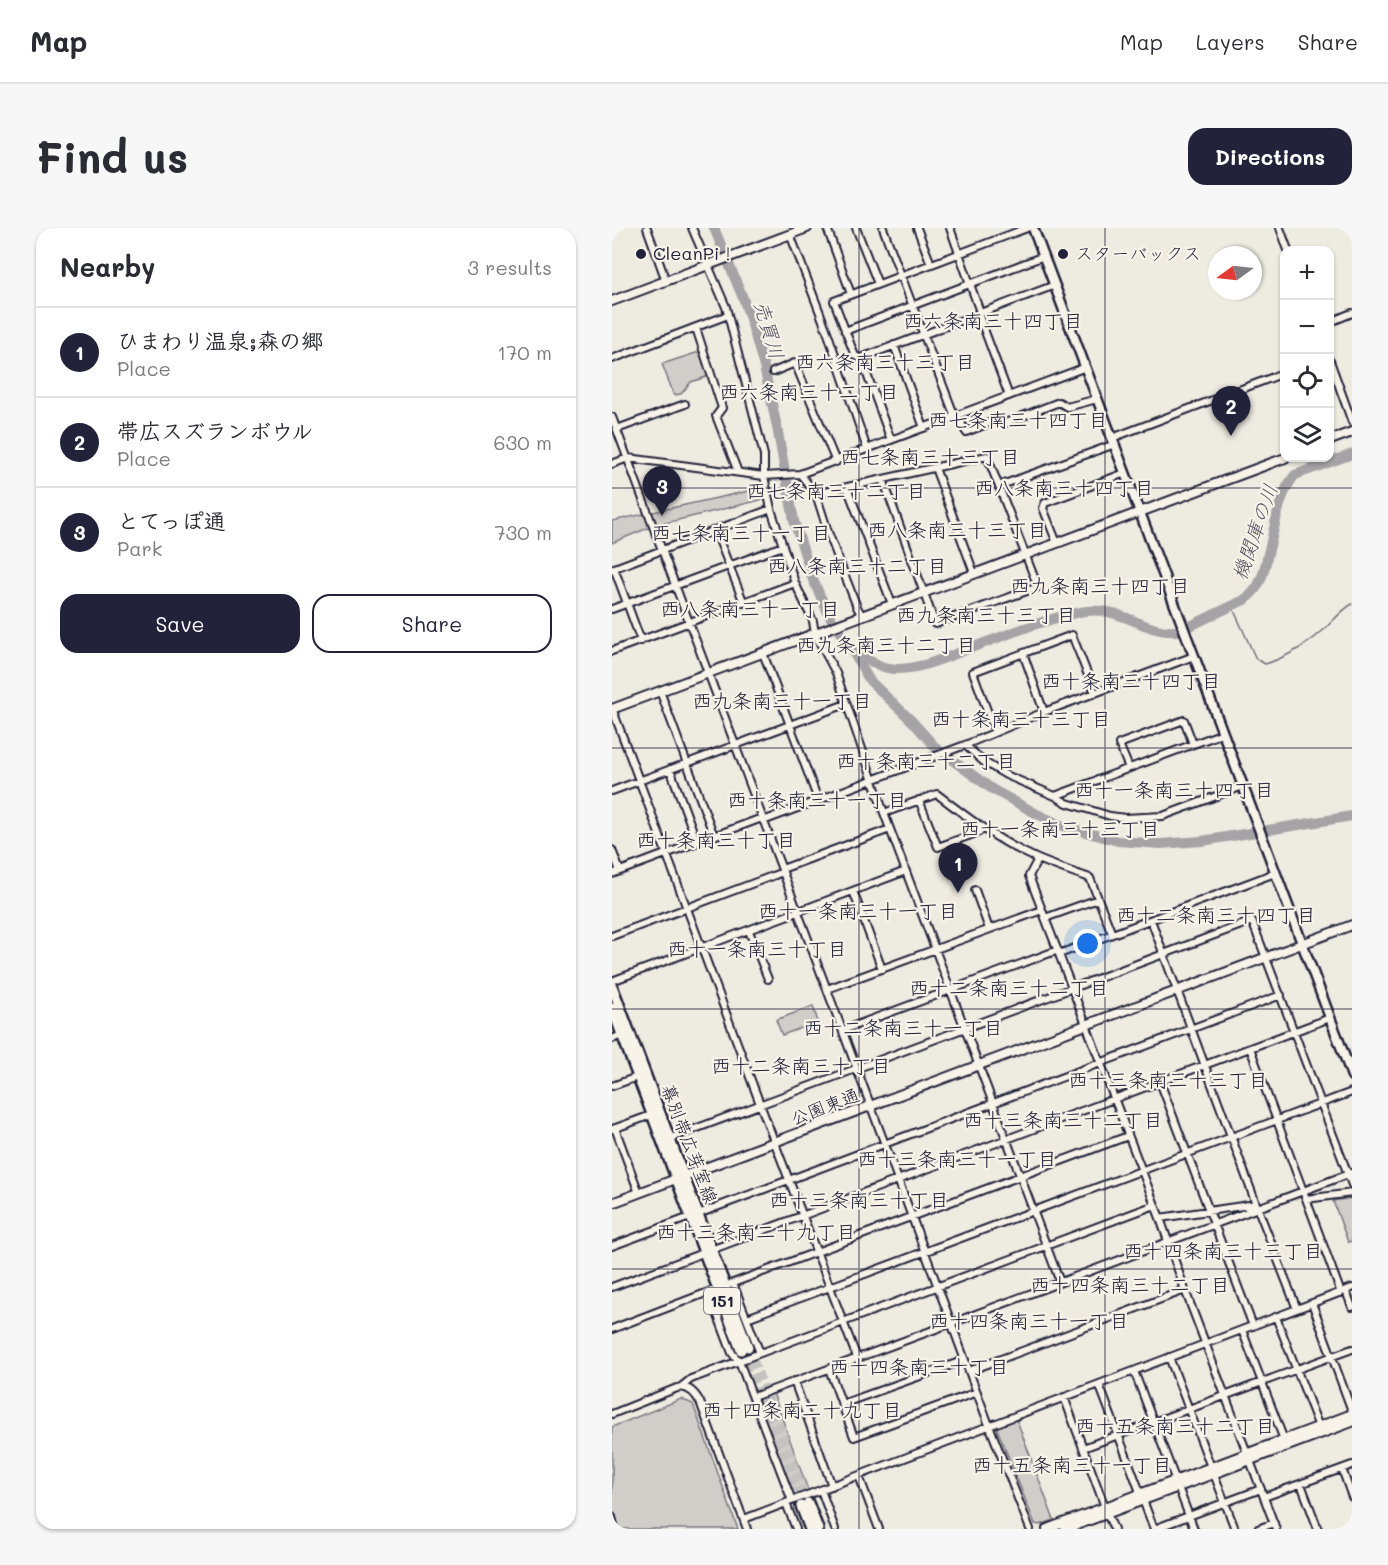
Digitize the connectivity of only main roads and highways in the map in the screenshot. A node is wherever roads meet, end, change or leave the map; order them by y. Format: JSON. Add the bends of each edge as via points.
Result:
{"nodes":[{"id":1,"x":1034,"y":229,"type":"edge"},
{"id":2,"x":612,"y":987,"type":"edge"},
{"id":3,"x":612,"y":1008,"type":"edge"},
{"id":4,"x":642,"y":1075,"type":"junction"},
{"id":5,"x":1352,"y":1076,"type":"edge"},
{"id":6,"x":744,"y":1348,"type":"tunnel mouth"},
{"id":7,"x":810,"y":1529,"type":"edge"},
{"id":8,"x":818,"y":1529,"type":"edge"}],
"edges":[{"from":1,"to":5,"type":"main road"},
{"from":2,"to":4,"type":"main road","name":"幕別帯広芽室線","number":"151"},
{"from":3,"to":4,"type":"main road","name":"幕別帯広芽室線","number":"151"},
{"from":4,"to":6,"type":"main road","name":"幕別帯広芽室線","number":"151"},
{"from":7,"to":8,"type":"main road","via":[[805,1504]]}]}
